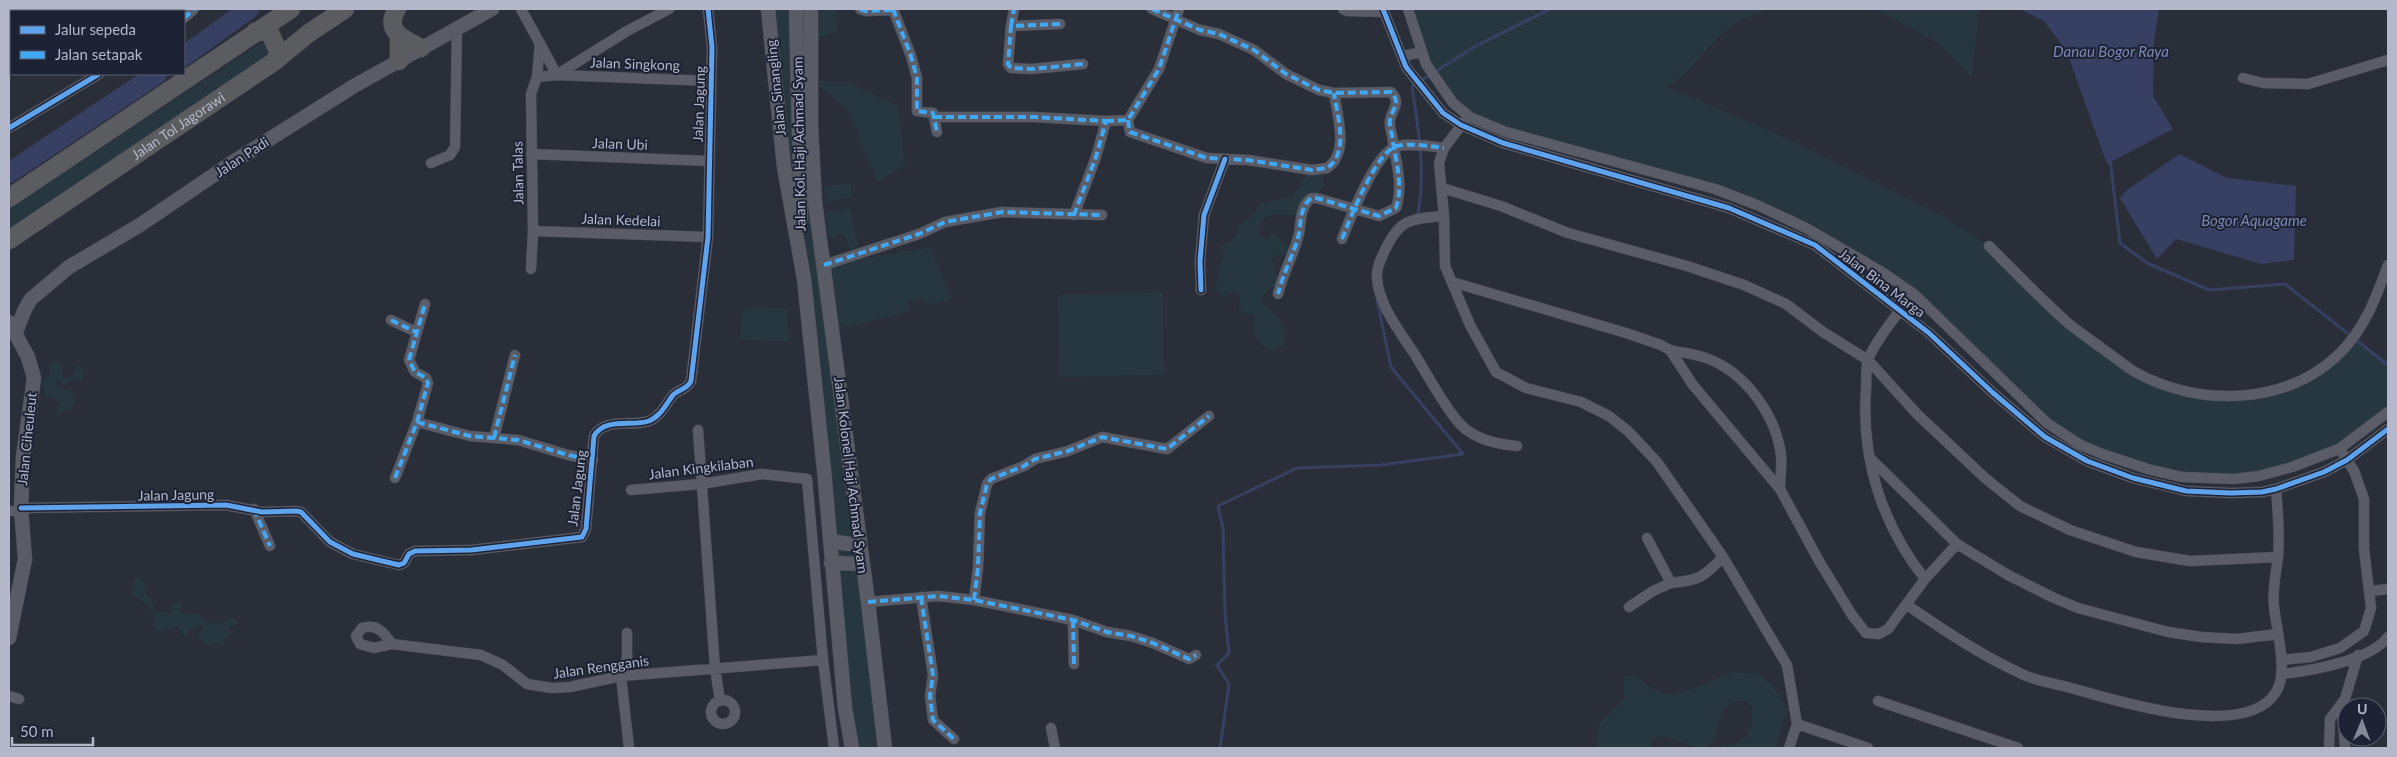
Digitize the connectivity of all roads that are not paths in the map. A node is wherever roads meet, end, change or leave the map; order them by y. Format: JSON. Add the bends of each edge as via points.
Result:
{"nodes":[{"id":1,"x":291,"y":9,"type":"edge"},
{"id":2,"x":345,"y":9,"type":"edge"},
{"id":3,"x":397,"y":9,"type":"edge"},
{"id":4,"x":492,"y":9,"type":"edge"},
{"id":5,"x":521,"y":9,"type":"edge"},
{"id":6,"x":669,"y":9,"type":"edge"},
{"id":7,"x":708,"y":9,"type":"edge"},
{"id":8,"x":768,"y":9,"type":"edge"},
{"id":9,"x":796,"y":9,"type":"edge"},
{"id":10,"x":811,"y":9,"type":"edge"},
{"id":11,"x":860,"y":9,"type":"edge"},
{"id":12,"x":893,"y":9,"type":"edge"},
{"id":13,"x":1014,"y":9,"type":"edge"},
{"id":14,"x":1152,"y":9,"type":"edge"},
{"id":15,"x":1343,"y":9,"type":"edge"},
{"id":16,"x":1408,"y":9,"type":"edge"},
{"id":17,"x":1384,"y":10,"type":"edge"},
{"id":18,"x":1176,"y":13,"type":"edge"},
{"id":19,"x":1060,"y":24,"type":"dead end"},
{"id":20,"x":1011,"y":26,"type":"junction"},
{"id":21,"x":457,"y":28,"type":"junction"},
{"id":22,"x":255,"y":32,"type":"junction"},
{"id":23,"x":399,"y":37,"type":"junction"},
{"id":24,"x":540,"y":43,"type":"junction"},
{"id":25,"x":421,"y":48,"type":"junction"},
{"id":26,"x":1422,"y":52,"type":"junction"},
{"id":27,"x":1402,"y":56,"type":"junction"},
{"id":28,"x":2388,"y":60,"type":"edge"},
{"id":29,"x":275,"y":61,"type":"junction"},
{"id":30,"x":399,"y":61,"type":"junction"},
{"id":31,"x":1083,"y":64,"type":"dead end"},
{"id":32,"x":557,"y":74,"type":"junction"},
{"id":33,"x":96,"y":75,"type":"edge"},
{"id":34,"x":537,"y":77,"type":"junction"},
{"id":35,"x":2243,"y":78,"type":"dead end"},
{"id":36,"x":711,"y":81,"type":"junction"},
{"id":37,"x":1334,"y":93,"type":"junction"},
{"id":38,"x":934,"y":117,"type":"junction"},
{"id":39,"x":1470,"y":117,"type":"junction"},
{"id":40,"x":1128,"y":120,"type":"junction"},
{"id":41,"x":1106,"y":122,"type":"junction"},
{"id":42,"x":1461,"y":125,"type":"junction"},
{"id":43,"x":9,"y":128,"type":"edge"},
{"id":44,"x":937,"y":132,"type":"dead end"},
{"id":45,"x":1395,"y":147,"type":"junction"},
{"id":46,"x":1444,"y":148,"type":"junction"},
{"id":47,"x":531,"y":154,"type":"junction"},
{"id":48,"x":1225,"y":159,"type":"junction"},
{"id":49,"x":709,"y":160,"type":"junction"},
{"id":50,"x":430,"y":163,"type":"dead end"},
{"id":51,"x":799,"y":165,"type":"junction"},
{"id":52,"x":784,"y":167,"type":"junction"},
{"id":53,"x":800,"y":185,"type":"junction"},
{"id":54,"x":1442,"y":188,"type":"junction"},
{"id":55,"x":9,"y":198,"type":"edge"},
{"id":56,"x":815,"y":202,"type":"junction"},
{"id":57,"x":1355,"y":208,"type":"junction"},
{"id":58,"x":1074,"y":215,"type":"junction"},
{"id":59,"x":1102,"y":215,"type":"dead end"},
{"id":60,"x":1444,"y":216,"type":"junction"},
{"id":61,"x":533,"y":231,"type":"junction"},
{"id":62,"x":708,"y":237,"type":"junction"},
{"id":63,"x":1342,"y":239,"type":"dead end"},
{"id":64,"x":9,"y":240,"type":"edge"},
{"id":65,"x":1989,"y":246,"type":"dead end"},
{"id":66,"x":824,"y":265,"type":"junction"},
{"id":67,"x":2388,"y":265,"type":"edge"},
{"id":68,"x":531,"y":269,"type":"dead end"},
{"id":69,"x":804,"y":279,"type":"junction"},
{"id":70,"x":1452,"y":282,"type":"junction"},
{"id":71,"x":1201,"y":290,"type":"dead end"},
{"id":72,"x":1278,"y":294,"type":"dead end"},
{"id":73,"x":1914,"y":294,"type":"junction"},
{"id":74,"x":425,"y":304,"type":"dead end"},
{"id":75,"x":1900,"y":309,"type":"junction"},
{"id":76,"x":391,"y":320,"type":"dead end"},
{"id":77,"x":11,"y":331,"type":"edge"},
{"id":78,"x":416,"y":332,"type":"junction"},
{"id":79,"x":1670,"y":350,"type":"junction"},
{"id":80,"x":515,"y":355,"type":"dead end"},
{"id":81,"x":1868,"y":360,"type":"junction"},
{"id":82,"x":2388,"y":412,"type":"edge"},
{"id":83,"x":1209,"y":416,"type":"dead end"},
{"id":84,"x":417,"y":422,"type":"junction"},
{"id":85,"x":2388,"y":429,"type":"edge"},
{"id":86,"x":698,"y":430,"type":"dead end"},
{"id":87,"x":494,"y":438,"type":"junction"},
{"id":88,"x":1517,"y":446,"type":"dead end"},
{"id":89,"x":2339,"y":449,"type":"junction"},
{"id":90,"x":1868,"y":457,"type":"junction"},
{"id":91,"x":593,"y":460,"type":"junction"},
{"id":92,"x":2347,"y":460,"type":"junction"},
{"id":93,"x":395,"y":478,"type":"dead end"},
{"id":94,"x":701,"y":484,"type":"junction"},
{"id":95,"x":2276,"y":489,"type":"junction"},
{"id":96,"x":631,"y":490,"type":"dead end"},
{"id":97,"x":1780,"y":490,"type":"junction"},
{"id":98,"x":254,"y":509,"type":"junction"},
{"id":99,"x":17,"y":510,"type":"edge"},
{"id":100,"x":1646,"y":538,"type":"dead end"},
{"id":101,"x":830,"y":542,"type":"junction"},
{"id":102,"x":860,"y":542,"type":"junction"},
{"id":103,"x":1957,"y":544,"type":"junction"},
{"id":104,"x":270,"y":546,"type":"dead end"},
{"id":105,"x":1723,"y":557,"type":"junction"},
{"id":106,"x":2278,"y":557,"type":"junction"},
{"id":107,"x":831,"y":563,"type":"junction"},
{"id":108,"x":863,"y":564,"type":"junction"},
{"id":109,"x":1925,"y":578,"type":"junction"},
{"id":110,"x":1670,"y":583,"type":"junction"},
{"id":111,"x":2388,"y":590,"type":"edge"},
{"id":112,"x":2371,"y":591,"type":"junction"},
{"id":113,"x":921,"y":598,"type":"junction"},
{"id":114,"x":974,"y":600,"type":"junction"},
{"id":115,"x":868,"y":602,"type":"junction"},
{"id":116,"x":1907,"y":605,"type":"junction"},
{"id":117,"x":1629,"y":607,"type":"dead end"},
{"id":118,"x":1073,"y":620,"type":"junction"},
{"id":119,"x":627,"y":633,"type":"dead end"},
{"id":120,"x":2278,"y":634,"type":"junction"},
{"id":121,"x":2388,"y":637,"type":"edge"},
{"id":122,"x":9,"y":638,"type":"edge"},
{"id":123,"x":392,"y":644,"type":"dead end"},
{"id":124,"x":1196,"y":655,"type":"dead end"},
{"id":125,"x":2358,"y":656,"type":"junction"},
{"id":126,"x":823,"y":660,"type":"junction"},
{"id":127,"x":2281,"y":660,"type":"junction"},
{"id":128,"x":1074,"y":664,"type":"dead end"},
{"id":129,"x":715,"y":668,"type":"junction"},
{"id":130,"x":2281,"y":674,"type":"junction"},
{"id":131,"x":621,"y":676,"type":"junction"},
{"id":132,"x":2345,"y":697,"type":"edge"},
{"id":133,"x":720,"y":701,"type":"dead end"},
{"id":134,"x":1878,"y":701,"type":"dead end"},
{"id":135,"x":2337,"y":709,"type":"edge"},
{"id":136,"x":1797,"y":724,"type":"junction"},
{"id":137,"x":1051,"y":728,"type":"dead end"},
{"id":138,"x":954,"y":739,"type":"dead end"},
{"id":139,"x":629,"y":748,"type":"edge"},
{"id":140,"x":834,"y":748,"type":"edge"},
{"id":141,"x":852,"y":748,"type":"edge"},
{"id":142,"x":885,"y":748,"type":"edge"},
{"id":143,"x":1055,"y":748,"type":"edge"},
{"id":144,"x":1789,"y":748,"type":"edge"},
{"id":145,"x":1868,"y":748,"type":"edge"},
{"id":146,"x":2018,"y":748,"type":"edge"},
{"id":147,"x":2329,"y":748,"type":"edge"}],
"edges":[{"from":1,"to":22,"type":"highway"},
{"from":2,"to":29,"type":"highway","name":"Jalan Tol Jagorawi"},
{"from":3,"to":23,"type":"highway","via":[[392,16]]},
{"from":4,"to":21,"type":"main road","name":"Jalan Padi"},
{"from":5,"to":24,"type":"street"},
{"from":6,"to":32,"type":"street"},
{"from":7,"to":36,"type":"street","name":"Jalan Jagung"},
{"from":8,"to":52,"type":"main road","name":"Jalan Sinangling"},
{"from":9,"to":51,"type":"main road","name":"Jalan Kol. Haji Achmad Syam"},
{"from":10,"to":56,"type":"main road","name":"Jalan Kol. Haji Achmad Syam"},
{"from":11,"to":12,"type":"street"},
{"from":12,"to":38,"type":"street","via":[[912,56],[917,78],[917,111],[932,112]]},
{"from":13,"to":20,"type":"street"},
{"from":14,"to":18,"type":"street"},
{"from":15,"to":17,"type":"street"},
{"from":16,"to":26,"type":"street","name":"Jalan Bina Marga"},
{"from":17,"to":27,"type":"street","name":"Jalan Bina Marga"},
{"from":18,"to":37,"type":"street","via":[[1254,50],[1304,84]]},
{"from":18,"to":40,"type":"street","via":[[1159,69]]},
{"from":19,"to":20,"type":"street"},
{"from":20,"to":31,"type":"street","via":[[1007,59],[1011,68]]},
{"from":21,"to":25,"type":"main road","name":"Jalan Padi"},
{"from":21,"to":50,"type":"street","via":[[455,147],[450,155]]},
{"from":22,"to":29,"type":"highway","via":[[264,31],[271,35],[277,46]]},
{"from":22,"to":55,"type":"highway"},
{"from":23,"to":25,"type":"highway"},
{"from":23,"to":30,"type":"highway"},
{"from":24,"to":32,"type":"street"},
{"from":24,"to":34,"type":"street","name":"Jalan Talas"},
{"from":25,"to":30,"type":"main road","name":"Jalan Padi"},
{"from":26,"to":27,"type":"street"},
{"from":26,"to":39,"type":"street","name":"Jalan Bina Marga","via":[[1426,64],[1454,103]]},
{"from":27,"to":42,"type":"street","name":"Jalan Bina Marga","via":[[1406,67],[1443,113]]},
{"from":28,"to":35,"type":"street","via":[[2308,84],[2272,84]]},
{"from":29,"to":64,"type":"highway","name":"Jalan Tol Jagorawi"},
{"from":30,"to":77,"type":"main road","name":"Jalan Padi","via":[[346,91],[140,225],[69,267],[31,299]]},
{"from":32,"to":34,"type":"street"},
{"from":32,"to":36,"type":"street","name":"Jalan Singkong"},
{"from":33,"to":43,"type":"street"},
{"from":34,"to":47,"type":"street","name":"Jalan Talas","via":[[531,94]]},
{"from":36,"to":49,"type":"street","name":"Jalan Jagung"},
{"from":37,"to":45,"type":"street","via":[[1391,92],[1397,105],[1390,119]]},
{"from":37,"to":48,"type":"street","via":[[1340,138],[1338,156],[1328,168],[1312,170]]},
{"from":38,"to":41,"type":"street","via":[[1033,117]]},
{"from":38,"to":44,"type":"street"},
{"from":39,"to":42,"type":"street"},
{"from":39,"to":73,"type":"street","name":"Jalan Bina Marga","via":[[1508,133],[1715,189],[1757,205],[1850,253]]},
{"from":40,"to":41,"type":"street"},
{"from":40,"to":48,"type":"street","via":[[1130,132],[1208,158]]},
{"from":41,"to":58,"type":"street"},
{"from":42,"to":46,"type":"street"},
{"from":42,"to":75,"type":"street","name":"Jalan Bina Marga","via":[[1520,149],[1729,208],[1814,245]]},
{"from":45,"to":46,"type":"street"},
{"from":45,"to":57,"type":"street","via":[[1376,167]]},
{"from":45,"to":57,"type":"street","via":[[1400,194],[1396,208],[1379,216]]},
{"from":46,"to":54,"type":"street","via":[[1439,163]]},
{"from":47,"to":49,"type":"street","name":"Jalan Ubi"},
{"from":47,"to":61,"type":"street","name":"Jalan Talas"},
{"from":48,"to":71,"type":"street","via":[[1204,215]]},
{"from":49,"to":62,"type":"street","name":"Jalan Jagung"},
{"from":51,"to":52,"type":"main road","via":[[793,170]]},
{"from":51,"to":53,"type":"main road","name":"Jalan Kol. Haji Achmad Syam"},
{"from":52,"to":53,"type":"main road"},
{"from":52,"to":69,"type":"main road","name":"Jalan Sinangling"},
{"from":53,"to":56,"type":"main road"},
{"from":53,"to":69,"type":"main road","name":"Jalan Kol. Haji Achmad Syam"},
{"from":54,"to":60,"type":"street"},
{"from":54,"to":81,"type":"street","via":[[1501,206],[1568,233],[1744,285],[1786,304]]},
{"from":56,"to":66,"type":"main road","name":"Jalan Kolonel Haji Achmad Syam"},
{"from":57,"to":63,"type":"street"},
{"from":57,"to":72,"type":"street","via":[[1314,198],[1309,200],[1301,214],[1299,234]]},
{"from":58,"to":59,"type":"street"},
{"from":58,"to":66,"type":"street","via":[[1002,212],[945,222],[919,234]]},
{"from":60,"to":70,"type":"street","via":[[1443,258]]},
{"from":60,"to":88,"type":"street","via":[[1419,218],[1402,224],[1391,238],[1379,262],[1377,276],[1382,300],[1462,426],[1492,444]]},
{"from":61,"to":62,"type":"street","name":"Jalan Kedelai"},
{"from":61,"to":68,"type":"street","name":"Jalan Talas"},
{"from":62,"to":91,"type":"street","name":"Jalan Jagung","via":[[688,386],[675,393],[650,420],[620,423],[597,432]]},
{"from":65,"to":67,"type":"street","via":[[2069,324],[2135,372],[2178,391],[2232,396],[2275,391],[2324,367],[2352,339],[2373,307]]},
{"from":66,"to":102,"type":"main road","name":"Jalan Kolonel Haji Achmad Syam"},
{"from":69,"to":101,"type":"main road","name":"Jalan Kolonel Haji Achmad Syam"},
{"from":70,"to":79,"type":"street","via":[[1626,333]]},
{"from":70,"to":105,"type":"street","via":[[1470,325],[1496,372],[1532,390],[1581,402],[1609,416],[1657,462]]},
{"from":73,"to":75,"type":"street"},
{"from":73,"to":89,"type":"street","name":"Jalan Bina Marga","via":[[2047,423],[2079,444],[2119,461],[2182,477],[2234,479],[2292,468]]},
{"from":74,"to":78,"type":"street"},
{"from":75,"to":81,"type":"street"},
{"from":75,"to":95,"type":"street","name":"Jalan Bina Marga","via":[[2045,437],[2087,461],[2133,478],[2186,491],[2231,493]]},
{"from":76,"to":78,"type":"street"},
{"from":77,"to":99,"type":"main road","name":"Jalan Ciheuleut","via":[[28,357],[34,378]]},
{"from":78,"to":84,"type":"street","via":[[409,360],[415,372],[428,381]]},
{"from":79,"to":97,"type":"street","via":[[1693,385]]},
{"from":79,"to":97,"type":"street","via":[[1710,359],[1721,365],[1736,374],[1758,398],[1781,455]]},
{"from":80,"to":87,"type":"street"},
{"from":81,"to":90,"type":"street","via":[[1865,425]]},
{"from":81,"to":106,"type":"street","via":[[1917,414],[1984,478],[2020,506],[2070,530],[2136,552],[2190,561]]},
{"from":82,"to":89,"type":"street","name":"Jalan Bina Marga"},
{"from":83,"to":114,"type":"street","via":[[1167,449],[1102,437],[1068,451],[1035,459],[991,479],[980,513]]},
{"from":84,"to":87,"type":"street","via":[[470,436]]},
{"from":84,"to":93,"type":"street"},
{"from":85,"to":92,"type":"street","name":"Jalan Bina Marga"},
{"from":86,"to":94,"type":"street"},
{"from":87,"to":91,"type":"street","via":[[518,440]]},
{"from":89,"to":92,"type":"street"},
{"from":90,"to":103,"type":"street"},
{"from":90,"to":109,"type":"street","via":[[1889,524]]},
{"from":91,"to":98,"type":"street","name":"Jalan Jagung","via":[[586,529],[582,537],[471,550],[415,551],[398,565],[353,554],[330,542],[301,512]]},
{"from":92,"to":95,"type":"street","name":"Jalan Bina Marga"},
{"from":92,"to":112,"type":"street","via":[[2364,499],[2364,549]]},
{"from":94,"to":96,"type":"street","name":"Jalan Kingkilaban"},
{"from":94,"to":126,"type":"street","name":"Jalan Kingkilaban","via":[[762,474],[805,478],[809,484]]},
{"from":94,"to":129,"type":"street"},
{"from":95,"to":106,"type":"street"},
{"from":97,"to":116,"type":"street","via":[[1819,561],[1866,633],[1878,634],[1888,629]]},
{"from":98,"to":99,"type":"street","name":"Jalan Jagung","via":[[226,505]]},
{"from":98,"to":104,"type":"street"},
{"from":99,"to":122,"type":"main road","name":"Jalan Ciheuleut","via":[[25,559]]},
{"from":100,"to":110,"type":"street"},
{"from":101,"to":102,"type":"main road"},
{"from":101,"to":107,"type":"main road","name":"Jalan Kolonel Haji Achmad Syam"},
{"from":102,"to":108,"type":"main road","name":"Jalan Kolonel Haji Achmad Syam"},
{"from":103,"to":109,"type":"street"},
{"from":103,"to":120,"type":"street","via":[[2008,575],[2078,608],[2168,632],[2201,637],[2237,639]]},
{"from":105,"to":110,"type":"street","via":[[1707,575]]},
{"from":105,"to":136,"type":"street","via":[[1787,664]]},
{"from":106,"to":120,"type":"street","via":[[2274,606]]},
{"from":107,"to":108,"type":"main road"},
{"from":107,"to":141,"type":"main road","name":"Jalan Kolonel Haji Achmad Syam"},
{"from":108,"to":115,"type":"main road","name":"Jalan Kolonel Haji Achmad Syam"},
{"from":109,"to":116,"type":"street"},
{"from":110,"to":117,"type":"street"},
{"from":111,"to":112,"type":"street"},
{"from":112,"to":127,"type":"street","via":[[2371,608],[2364,631],[2340,648],[2311,657]]},
{"from":113,"to":114,"type":"street","via":[[938,596]]},
{"from":113,"to":115,"type":"street"},
{"from":113,"to":138,"type":"street","via":[[933,675],[930,696],[933,720]]},
{"from":114,"to":118,"type":"street"},
{"from":115,"to":142,"type":"main road","name":"Jalan Kolonel Haji Achmad Syam"},
{"from":116,"to":130,"type":"street","via":[[1970,647],[2026,675],[2144,709],[2206,716],[2256,710],[2267,704],[2277,691]]},
{"from":118,"to":124,"type":"street","via":[[1107,632],[1153,642],[1189,659]]},
{"from":118,"to":128,"type":"street"},
{"from":119,"to":131,"type":"street","via":[[627,658]]},
{"from":120,"to":127,"type":"street"},
{"from":121,"to":125,"type":"street"},
{"from":123,"to":131,"type":"street","name":"Jalan Rengganis","via":[[481,655],[536,687],[570,688]]},
{"from":125,"to":130,"type":"street","via":[[2321,668]]},
{"from":125,"to":132,"type":"street"},
{"from":126,"to":129,"type":"street","name":"Jalan Rengganis"},
{"from":126,"to":140,"type":"street"},
{"from":127,"to":130,"type":"street"},
{"from":129,"to":131,"type":"street","name":"Jalan Rengganis"},
{"from":129,"to":133,"type":"street"},
{"from":131,"to":139,"type":"street"},
{"from":134,"to":146,"type":"street"},
{"from":135,"to":147,"type":"street","via":[[2330,719]]},
{"from":136,"to":144,"type":"street"},
{"from":136,"to":145,"type":"street"},
{"from":137,"to":143,"type":"street"}]}
